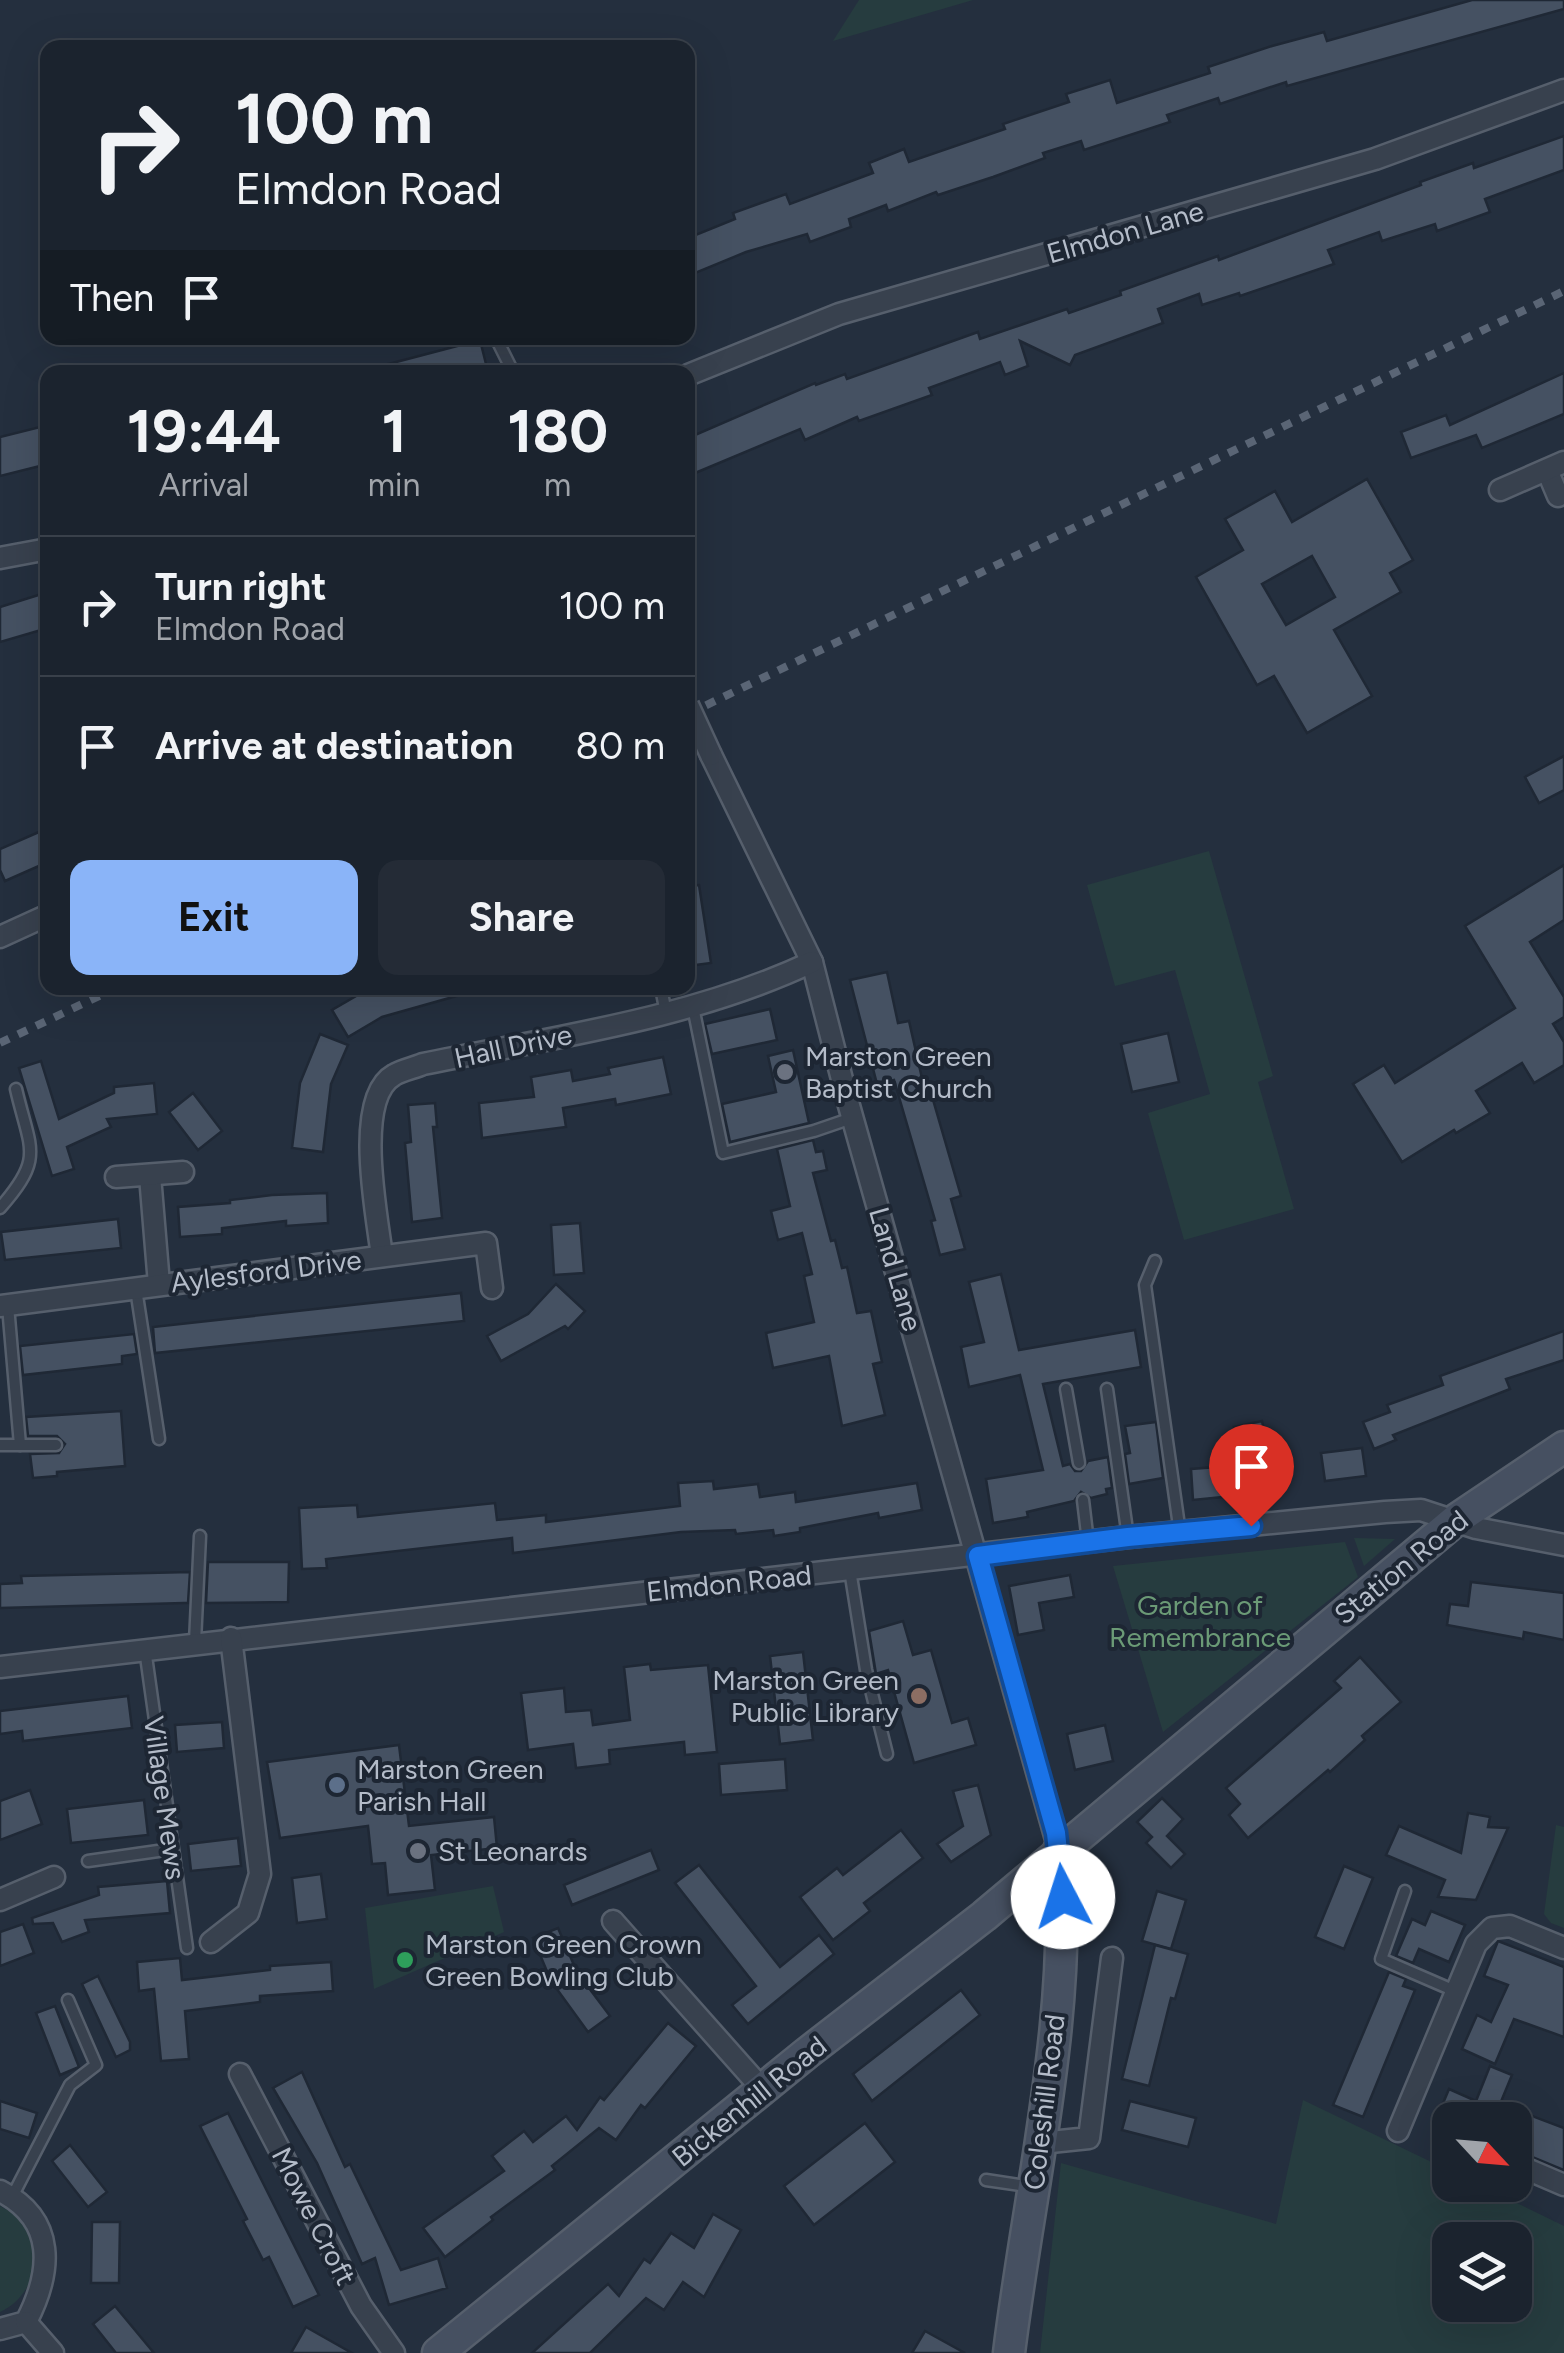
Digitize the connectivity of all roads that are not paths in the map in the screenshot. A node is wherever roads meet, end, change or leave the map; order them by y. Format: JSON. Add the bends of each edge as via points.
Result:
{"nodes":[{"id":1,"x":1564,"y":90,"type":"edge"},
{"id":2,"x":695,"y":372,"type":"edge"},
{"id":3,"x":1556,"y":466,"type":"edge"},
{"id":4,"x":1500,"y":490,"type":"dead end"},
{"id":5,"x":1558,"y":496,"type":"dead end"},
{"id":6,"x":40,"y":551,"type":"edge"},
{"id":7,"x":0,"y":558,"type":"edge"},
{"id":8,"x":695,"y":720,"type":"edge"},
{"id":9,"x":40,"y":919,"type":"edge"},
{"id":10,"x":0,"y":937,"type":"edge"},
{"id":11,"x":812,"y":962,"type":"junction"},
{"id":12,"x":662,"y":995,"type":"edge"},
{"id":13,"x":693,"y":1006,"type":"junction"},
{"id":14,"x":666,"y":1013,"type":"junction"},
{"id":15,"x":16,"y":1089,"type":"dead end"},
{"id":16,"x":853,"y":1117,"type":"junction"},
{"id":17,"x":183,"y":1172,"type":"dead end"},
{"id":18,"x":150,"y":1176,"type":"junction"},
{"id":19,"x":116,"y":1177,"type":"dead end"},
{"id":20,"x":0,"y":1208,"type":"edge"},
{"id":21,"x":382,"y":1256,"type":"junction"},
{"id":22,"x":1155,"y":1261,"type":"dead end"},
{"id":23,"x":160,"y":1284,"type":"junction"},
{"id":24,"x":136,"y":1288,"type":"junction"},
{"id":25,"x":492,"y":1288,"type":"dead end"},
{"id":26,"x":4,"y":1305,"type":"edge"},
{"id":27,"x":1066,"y":1388,"type":"dead end"},
{"id":28,"x":1107,"y":1390,"type":"dead end"},
{"id":29,"x":159,"y":1439,"type":"dead end"},
{"id":30,"x":0,"y":1445,"type":"edge"},
{"id":31,"x":20,"y":1445,"type":"junction"},
{"id":32,"x":56,"y":1445,"type":"dead end"},
{"id":33,"x":1564,"y":1446,"type":"edge"},
{"id":34,"x":1078,"y":1463,"type":"dead end"},
{"id":35,"x":1083,"y":1500,"type":"dead end"},
{"id":36,"x":1457,"y":1519,"type":"junction"},
{"id":37,"x":1180,"y":1534,"type":"junction"},
{"id":38,"x":200,"y":1536,"type":"dead end"},
{"id":39,"x":1128,"y":1537,"type":"junction"},
{"id":40,"x":1088,"y":1542,"type":"junction"},
{"id":41,"x":1564,"y":1545,"type":"edge"},
{"id":42,"x":978,"y":1556,"type":"junction"},
{"id":43,"x":850,"y":1570,"type":"junction"},
{"id":44,"x":231,"y":1638,"type":"junction"},
{"id":45,"x":196,"y":1642,"type":"junction"},
{"id":46,"x":145,"y":1648,"type":"junction"},
{"id":47,"x":0,"y":1667,"type":"edge"},
{"id":48,"x":888,"y":1754,"type":"dead end"},
{"id":49,"x":172,"y":1849,"type":"junction"},
{"id":50,"x":1060,"y":1850,"type":"junction"},
{"id":51,"x":88,"y":1861,"type":"dead end"},
{"id":52,"x":54,"y":1877,"type":"dead end"},
{"id":53,"x":1405,"y":1892,"type":"dead end"},
{"id":54,"x":0,"y":1900,"type":"edge"},
{"id":55,"x":612,"y":1922,"type":"dead end"},
{"id":56,"x":211,"y":1942,"type":"dead end"},
{"id":57,"x":187,"y":1948,"type":"dead end"},
{"id":58,"x":1564,"y":1948,"type":"edge"},
{"id":59,"x":1112,"y":1958,"type":"dead end"},
{"id":60,"x":1456,"y":1991,"type":"junction"},
{"id":61,"x":68,"y":2000,"type":"dead end"},
{"id":62,"x":240,"y":2074,"type":"dead end"},
{"id":63,"x":764,"y":2090,"type":"junction"},
{"id":64,"x":1398,"y":2131,"type":"dead end"},
{"id":65,"x":1041,"y":2143,"type":"junction"},
{"id":66,"x":1532,"y":2171,"type":"edge"},
{"id":67,"x":986,"y":2180,"type":"dead end"},
{"id":68,"x":1564,"y":2185,"type":"edge"},
{"id":69,"x":1034,"y":2187,"type":"junction"},
{"id":70,"x":6,"y":2194,"type":"edge"},
{"id":71,"x":26,"y":2322,"type":"junction"},
{"id":72,"x":0,"y":2328,"type":"edge"},
{"id":73,"x":53,"y":2353,"type":"edge"},
{"id":74,"x":394,"y":2353,"type":"edge"},
{"id":75,"x":438,"y":2353,"type":"edge"},
{"id":76,"x":1008,"y":2353,"type":"edge"}],
"edges":[{"from":1,"to":2,"type":"street","name":"Elmdon Lane","via":[[1375,159],[839,314]]},
{"from":3,"to":4,"type":"street"},
{"from":3,"to":5,"type":"street"},
{"from":6,"to":7,"type":"street"},
{"from":8,"to":11,"type":"street","name":"Land Lane","bridge":true},
{"from":9,"to":10,"type":"street"},
{"from":11,"to":13,"type":"street","name":"Hall Drive"},
{"from":11,"to":16,"type":"street","name":"Land Lane"},
{"from":12,"to":14,"type":"lane"},
{"from":13,"to":14,"type":"street","name":"Hall Drive"},
{"from":13,"to":16,"type":"lane","via":[[723,1153]]},
{"from":14,"to":21,"type":"street","name":"Hall Drive","via":[[392,1075],[372,1117]]},
{"from":15,"to":20,"type":"lane","via":[[33,1158]]},
{"from":16,"to":42,"type":"street","name":"Land Lane"},
{"from":17,"to":18,"type":"street"},
{"from":18,"to":19,"type":"street"},
{"from":18,"to":23,"type":"street"},
{"from":21,"to":23,"type":"street","name":"Aylesford Drive"},
{"from":21,"to":25,"type":"street","name":"Aylesford Drive","via":[[486,1244]]},
{"from":22,"to":37,"type":"lane","via":[[1145,1285]]},
{"from":23,"to":24,"type":"street","name":"Aylesford Drive"},
{"from":24,"to":26,"type":"street","name":"Aylesford Drive"},
{"from":24,"to":29,"type":"lane"},
{"from":26,"to":31,"type":"lane"},
{"from":27,"to":34,"type":"lane"},
{"from":28,"to":39,"type":"lane"},
{"from":30,"to":31,"type":"lane"},
{"from":31,"to":32,"type":"lane"},
{"from":33,"to":36,"type":"street","name":"Station Road"},
{"from":35,"to":40,"type":"lane"},
{"from":36,"to":37,"type":"street","name":"Elmdon Road","via":[[1421,1510]]},
{"from":36,"to":41,"type":"street","name":"Elmdon Road"},
{"from":36,"to":50,"type":"street","name":"Station Road"},
{"from":37,"to":39,"type":"street","name":"Elmdon Road"},
{"from":38,"to":45,"type":"lane"},
{"from":39,"to":40,"type":"street","name":"Elmdon Road"},
{"from":40,"to":42,"type":"street","name":"Elmdon Road"},
{"from":42,"to":43,"type":"street","name":"Elmdon Road"},
{"from":42,"to":50,"type":"street","name":"Land Lane"},
{"from":43,"to":44,"type":"street","name":"Elmdon Road"},
{"from":43,"to":48,"type":"lane"},
{"from":44,"to":45,"type":"street","name":"Elmdon Road"},
{"from":44,"to":56,"type":"street","via":[[260,1874],[248,1913]]},
{"from":45,"to":46,"type":"street","name":"Elmdon Road"},
{"from":46,"to":47,"type":"street","name":"Elmdon Road"},
{"from":46,"to":49,"type":"lane","name":"Village Mews"},
{"from":49,"to":51,"type":"lane"},
{"from":49,"to":57,"type":"lane","name":"Village Mews"},
{"from":50,"to":63,"type":"street","name":"Bickenhill Road"},
{"from":50,"to":65,"type":"street","name":"Coleshill Road","via":[[1065,1922]]},
{"from":52,"to":54,"type":"street"},
{"from":53,"to":60,"type":"lane","via":[[1381,1958]]},
{"from":55,"to":63,"type":"street"},
{"from":58,"to":60,"type":"street","via":[[1510,1926],[1492,1928],[1476,1944]]},
{"from":59,"to":65,"type":"street","via":[[1089,2138]]},
{"from":60,"to":64,"type":"street"},
{"from":61,"to":70,"type":"lane","via":[[96,2066],[70,2085]]},
{"from":62,"to":74,"type":"street","name":"Mowe Croft","via":[[361,2306]]},
{"from":63,"to":75,"type":"street","name":"Bickenhill Road"},
{"from":65,"to":69,"type":"street","name":"Coleshill Road"},
{"from":66,"to":68,"type":"street"},
{"from":67,"to":69,"type":"lane"},
{"from":69,"to":76,"type":"street","name":"Coleshill Road"},
{"from":70,"to":71,"type":"street","via":[[41,2230],[46,2257]]},
{"from":71,"to":72,"type":"street"},
{"from":71,"to":73,"type":"street"}]}
